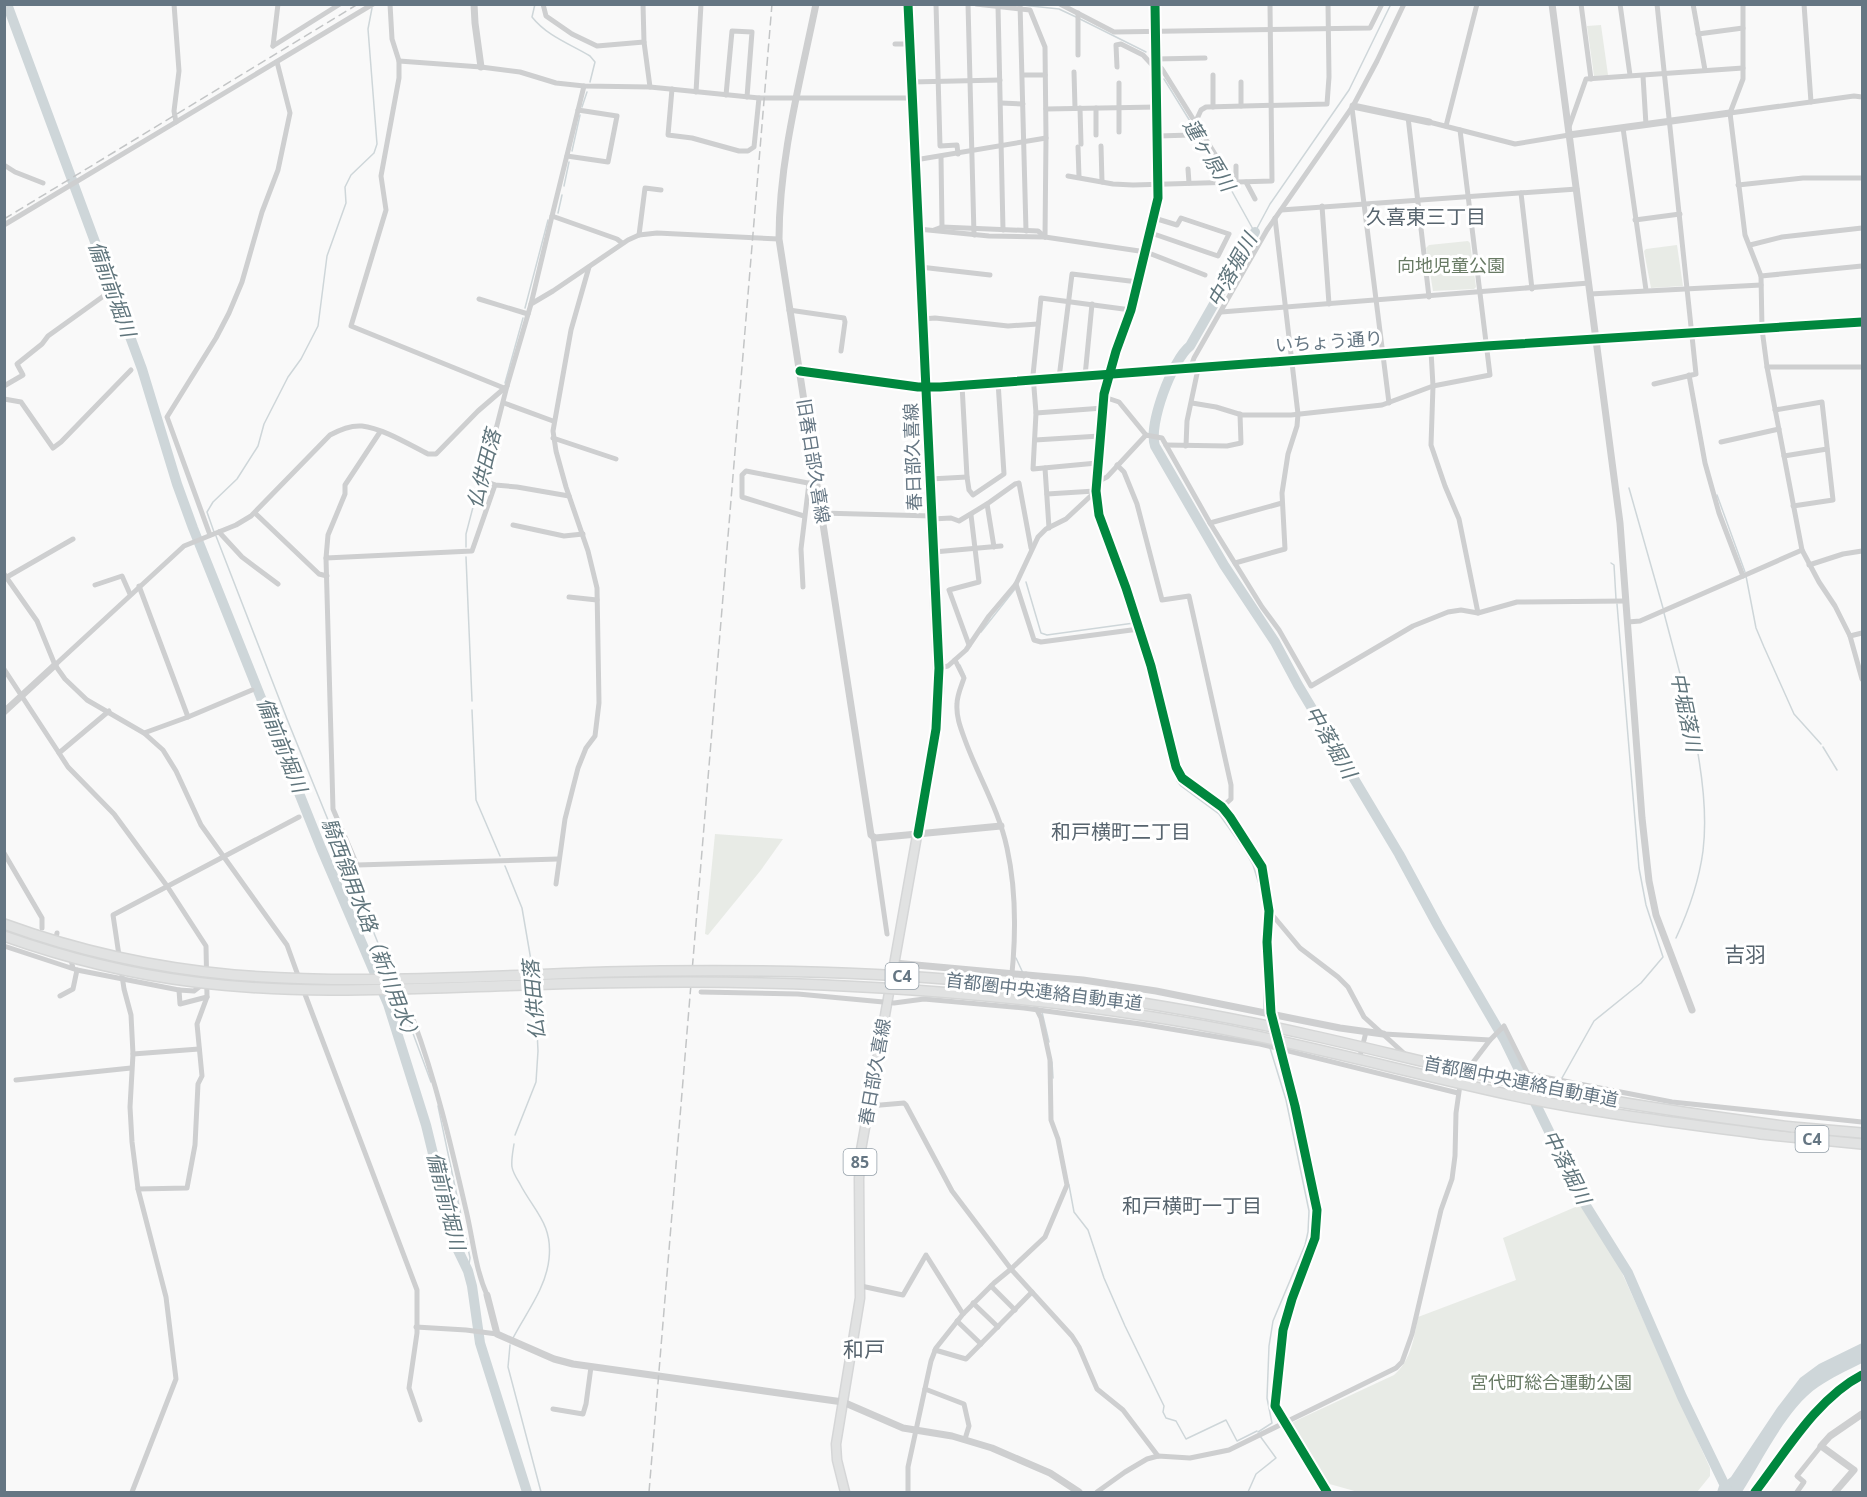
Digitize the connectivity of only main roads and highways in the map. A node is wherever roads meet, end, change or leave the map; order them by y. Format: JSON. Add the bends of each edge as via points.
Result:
{"nodes":[{"id":1,"x":908,"y":4,"type":"edge"},
{"id":2,"x":4,"y":924,"type":"edge"},
{"id":3,"x":4,"y":936,"type":"edge"},
{"id":4,"x":1863,"y":1133,"type":"edge"},
{"id":5,"x":1863,"y":1144,"type":"edge"},
{"id":6,"x":845,"y":1492,"type":"edge"}],
"edges":[{"from":1,"to":6,"type":"main road","name":"春日部久喜線","number":"85","via":[[939,668],[936,729],[860,1165],[861,1286],[836,1444]]},
{"from":2,"to":4,"type":"highway","name":"首都圏中央連絡自動車道","number":"C4","bridge":true,"via":[[113,956],[196,971],[274,978],[754,970],[896,976],[1049,990],[1240,1020],[1569,1093],[1698,1115]]},
{"from":3,"to":5,"type":"highway","name":"首都圏中央連絡自動車道","number":"C4","bridge":true,"via":[[156,976],[230,986],[315,989],[758,982],[1021,1000],[1225,1030],[1581,1108]]}]}
